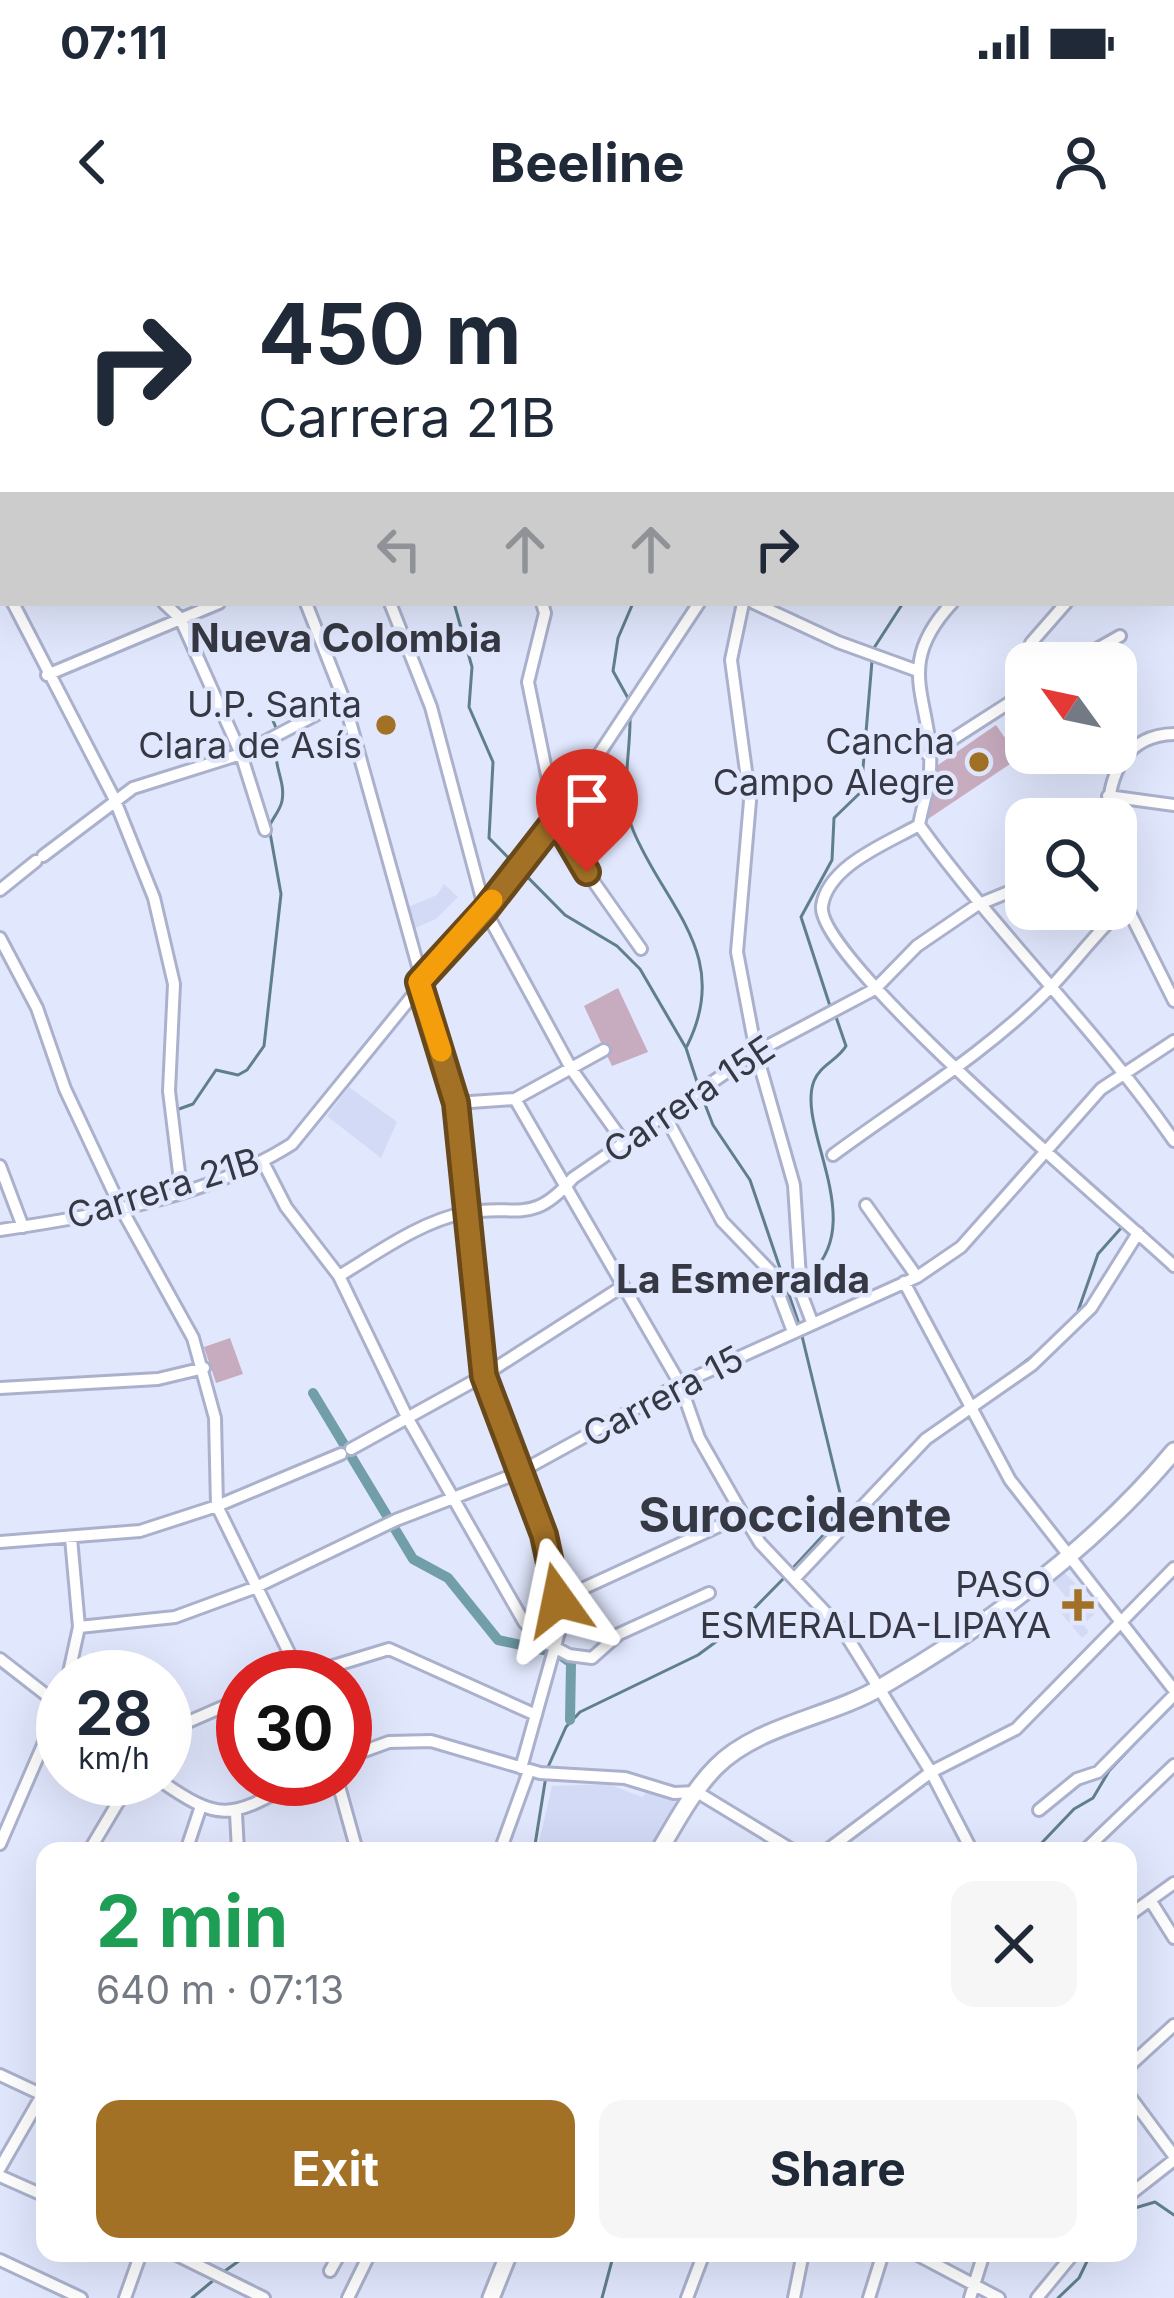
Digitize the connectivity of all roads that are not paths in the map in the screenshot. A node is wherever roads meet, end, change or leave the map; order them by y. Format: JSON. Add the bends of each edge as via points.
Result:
{"nodes":[{"id":1,"x":14,"y":606,"type":"edge"},
{"id":2,"x":167,"y":606,"type":"edge"},
{"id":3,"x":212,"y":606,"type":"edge"},
{"id":4,"x":307,"y":606,"type":"edge"},
{"id":5,"x":391,"y":606,"type":"edge"},
{"id":6,"x":546,"y":606,"type":"edge"},
{"id":7,"x":697,"y":606,"type":"edge"},
{"id":8,"x":742,"y":606,"type":"edge"},
{"id":9,"x":761,"y":606,"type":"edge"},
{"id":10,"x":950,"y":606,"type":"edge"},
{"id":11,"x":1063,"y":606,"type":"edge"},
{"id":12,"x":180,"y":619,"type":"junction"},
{"id":13,"x":1120,"y":636,"type":"dead end"},
{"id":14,"x":1031,"y":642,"type":"edge"},
{"id":15,"x":1109,"y":642,"type":"edge"},
{"id":16,"x":918,"y":671,"type":"junction"},
{"id":17,"x":47,"y":675,"type":"junction"},
{"id":18,"x":344,"y":700,"type":"junction"},
{"id":19,"x":1005,"y":706,"type":"edge"},
{"id":20,"x":1174,"y":734,"type":"edge"},
{"id":21,"x":241,"y":754,"type":"junction"},
{"id":22,"x":928,"y":755,"type":"junction"},
{"id":23,"x":1108,"y":796,"type":"joint"},
{"id":24,"x":114,"y":798,"type":"junction"},
{"id":25,"x":1174,"y":805,"type":"edge"},
{"id":26,"x":556,"y":819,"type":"junction"},
{"id":27,"x":919,"y":825,"type":"junction"},
{"id":28,"x":265,"y":830,"type":"dead end"},
{"id":29,"x":0,"y":890,"type":"edge"},
{"id":30,"x":1005,"y":894,"type":"edge"},
{"id":31,"x":977,"y":905,"type":"junction"},
{"id":32,"x":485,"y":910,"type":"junction"},
{"id":33,"x":1137,"y":927,"type":"edge"},
{"id":34,"x":1099,"y":930,"type":"edge"},
{"id":35,"x":0,"y":938,"type":"edge"},
{"id":36,"x":640,"y":950,"type":"dead end"},
{"id":37,"x":419,"y":982,"type":"junction"},
{"id":38,"x":1051,"y":988,"type":"junction"},
{"id":39,"x":875,"y":989,"type":"junction"},
{"id":40,"x":1174,"y":1001,"type":"edge"},
{"id":41,"x":1174,"y":1041,"type":"edge"},
{"id":42,"x":604,"y":1050,"type":"dead end"},
{"id":43,"x":756,"y":1052,"type":"junction"},
{"id":44,"x":957,"y":1069,"type":"junction"},
{"id":45,"x":572,"y":1070,"type":"junction"},
{"id":46,"x":1125,"y":1070,"type":"junction"},
{"id":47,"x":514,"y":1099,"type":"junction"},
{"id":48,"x":456,"y":1103,"type":"junction"},
{"id":49,"x":664,"y":1114,"type":"junction"},
{"id":50,"x":1174,"y":1141,"type":"edge"},
{"id":51,"x":623,"y":1142,"type":"junction"},
{"id":52,"x":1046,"y":1148,"type":"junction"},
{"id":53,"x":833,"y":1155,"type":"dead end"},
{"id":54,"x":263,"y":1162,"type":"junction"},
{"id":55,"x":0,"y":1166,"type":"edge"},
{"id":56,"x":182,"y":1190,"type":"junction"},
{"id":57,"x":565,"y":1190,"type":"junction"},
{"id":58,"x":866,"y":1205,"type":"dead end"},
{"id":59,"x":121,"y":1208,"type":"junction"},
{"id":60,"x":465,"y":1212,"type":"junction"},
{"id":61,"x":23,"y":1227,"type":"junction"},
{"id":62,"x":0,"y":1230,"type":"edge"},
{"id":63,"x":1138,"y":1233,"type":"junction"},
{"id":64,"x":1174,"y":1266,"type":"edge"},
{"id":65,"x":339,"y":1276,"type":"junction"},
{"id":66,"x":911,"y":1280,"type":"junction"},
{"id":67,"x":620,"y":1288,"type":"junction"},
{"id":68,"x":810,"y":1323,"type":"junction"},
{"id":69,"x":794,"y":1329,"type":"junction"},
{"id":70,"x":204,"y":1368,"type":"junction"},
{"id":71,"x":484,"y":1376,"type":"junction"},
{"id":72,"x":680,"y":1384,"type":"junction"},
{"id":73,"x":0,"y":1388,"type":"edge"},
{"id":74,"x":968,"y":1403,"type":"junction"},
{"id":75,"x":408,"y":1419,"type":"junction"},
{"id":76,"x":1174,"y":1451,"type":"edge"},
{"id":77,"x":518,"y":1473,"type":"junction"},
{"id":78,"x":454,"y":1496,"type":"junction"},
{"id":79,"x":218,"y":1506,"type":"junction"},
{"id":80,"x":742,"y":1515,"type":"junction"},
{"id":81,"x":71,"y":1538,"type":"junction"},
{"id":82,"x":0,"y":1542,"type":"edge"},
{"id":83,"x":1066,"y":1558,"type":"junction"},
{"id":84,"x":1174,"y":1568,"type":"edge"},
{"id":85,"x":792,"y":1574,"type":"junction"},
{"id":86,"x":254,"y":1588,"type":"junction"},
{"id":87,"x":709,"y":1593,"type":"dead end"},
{"id":88,"x":558,"y":1600,"type":"junction"},
{"id":89,"x":1118,"y":1622,"type":"junction"},
{"id":90,"x":79,"y":1627,"type":"junction"},
{"id":91,"x":74,"y":1650,"type":"edge"},
{"id":92,"x":286,"y":1650,"type":"edge"},
{"id":93,"x":550,"y":1650,"type":"junction"},
{"id":94,"x":372,"y":1653,"type":"edge"},
{"id":95,"x":0,"y":1659,"type":"edge"},
{"id":96,"x":36,"y":1686,"type":"edge"},
{"id":97,"x":881,"y":1687,"type":"junction"},
{"id":98,"x":1174,"y":1692,"type":"edge"},
{"id":99,"x":536,"y":1715,"type":"junction"},
{"id":100,"x":372,"y":1748,"type":"edge"},
{"id":101,"x":36,"y":1763,"type":"edge"},
{"id":102,"x":1174,"y":1765,"type":"edge"},
{"id":103,"x":535,"y":1772,"type":"junction"},
{"id":104,"x":932,"y":1772,"type":"junction"},
{"id":105,"x":697,"y":1792,"type":"junction"},
{"id":106,"x":192,"y":1803,"type":"edge"},
{"id":107,"x":116,"y":1806,"type":"edge"},
{"id":108,"x":251,"y":1806,"type":"edge"},
{"id":109,"x":344,"y":1806,"type":"edge"},
{"id":110,"x":200,"y":1809,"type":"junction"},
{"id":111,"x":1040,"y":1810,"type":"dead end"},
{"id":112,"x":236,"y":1814,"type":"junction"},
{"id":113,"x":94,"y":1842,"type":"edge"},
{"id":114,"x":188,"y":1842,"type":"edge"},
{"id":115,"x":238,"y":1842,"type":"edge"},
{"id":116,"x":354,"y":1842,"type":"edge"},
{"id":117,"x":504,"y":1842,"type":"edge"},
{"id":118,"x":664,"y":1842,"type":"edge"},
{"id":119,"x":779,"y":1842,"type":"edge"},
{"id":120,"x":838,"y":1842,"type":"edge"},
{"id":121,"x":967,"y":1842,"type":"edge"},
{"id":122,"x":1093,"y":1842,"type":"edge"},
{"id":123,"x":0,"y":1844,"type":"edge"},
{"id":124,"x":1174,"y":1883,"type":"edge"},
{"id":125,"x":1152,"y":1903,"type":"junction"},
{"id":126,"x":1137,"y":1911,"type":"edge"},
{"id":127,"x":1174,"y":1939,"type":"edge"},
{"id":128,"x":1174,"y":2025,"type":"edge"},
{"id":129,"x":1137,"y":2059,"type":"edge"},
{"id":130,"x":0,"y":2075,"type":"edge"},
{"id":131,"x":36,"y":2091,"type":"edge"},
{"id":132,"x":1137,"y":2107,"type":"edge"},
{"id":133,"x":36,"y":2108,"type":"edge"},
{"id":134,"x":1174,"y":2158,"type":"edge"},
{"id":135,"x":0,"y":2172,"type":"edge"},
{"id":136,"x":1137,"y":2189,"type":"edge"},
{"id":137,"x":36,"y":2191,"type":"edge"},
{"id":138,"x":0,"y":2260,"type":"edge"},
{"id":139,"x":138,"y":2262,"type":"edge"},
{"id":140,"x":193,"y":2262,"type":"edge"},
{"id":141,"x":335,"y":2262,"type":"edge"},
{"id":142,"x":366,"y":2262,"type":"edge"},
{"id":143,"x":505,"y":2262,"type":"edge"},
{"id":144,"x":700,"y":2262,"type":"edge"},
{"id":145,"x":801,"y":2262,"type":"edge"},
{"id":146,"x":880,"y":2262,"type":"edge"},
{"id":147,"x":932,"y":2262,"type":"edge"},
{"id":148,"x":981,"y":2262,"type":"edge"},
{"id":149,"x":1066,"y":2262,"type":"edge"},
{"id":150,"x":330,"y":2271,"type":"dead end"},
{"id":151,"x":975,"y":2284,"type":"junction"},
{"id":152,"x":81,"y":2298,"type":"edge"},
{"id":153,"x":125,"y":2298,"type":"edge"},
{"id":154,"x":264,"y":2298,"type":"edge"},
{"id":155,"x":348,"y":2298,"type":"edge"},
{"id":156,"x":490,"y":2298,"type":"edge"},
{"id":157,"x":686,"y":2298,"type":"edge"},
{"id":158,"x":794,"y":2298,"type":"edge"},
{"id":159,"x":869,"y":2298,"type":"edge"},
{"id":160,"x":970,"y":2298,"type":"edge"},
{"id":161,"x":999,"y":2298,"type":"edge"},
{"id":162,"x":1036,"y":2298,"type":"edge"}],
"edges":[{"from":1,"to":17,"type":"street"},
{"from":2,"to":12,"type":"street"},
{"from":3,"to":12,"type":"street"},
{"from":4,"to":18,"type":"street"},
{"from":5,"to":32,"type":"street","via":[[431,706]]},
{"from":6,"to":26,"type":"street","via":[[528,682]]},
{"from":7,"to":26,"type":"street","name":"Carrera 21B"},
{"from":8,"to":43,"type":"street","via":[[731,660],[750,801],[737,952]]},
{"from":9,"to":16,"type":"street"},
{"from":10,"to":16,"type":"street","via":[[926,639]]},
{"from":11,"to":14,"type":"street"},
{"from":12,"to":17,"type":"street"},
{"from":12,"to":21,"type":"street"},
{"from":13,"to":15,"type":"street"},
{"from":16,"to":22,"type":"street"},
{"from":17,"to":24,"type":"street"},
{"from":18,"to":21,"type":"street"},
{"from":18,"to":37,"type":"street"},
{"from":19,"to":22,"type":"street"},
{"from":20,"to":23,"type":"street","via":[[1133,743]]},
{"from":21,"to":24,"type":"street"},
{"from":21,"to":28,"type":"street"},
{"from":22,"to":27,"type":"street"},
{"from":23,"to":25,"type":"street"},
{"from":24,"to":29,"type":"street"},
{"from":24,"to":56,"type":"street","via":[[154,898],[175,984],[170,1091]]},
{"from":26,"to":32,"type":"street","name":"Carrera 21B"},
{"from":26,"to":36,"type":"street"},
{"from":27,"to":31,"type":"street"},
{"from":27,"to":39,"type":"street","via":[[849,866],[822,906],[827,930]]},
{"from":30,"to":31,"type":"street","name":"Carrera 15E"},
{"from":31,"to":38,"type":"street"},
{"from":31,"to":39,"type":"street","name":"Carrera 15E","via":[[917,946]]},
{"from":32,"to":37,"type":"street","name":"Carrera 21B"},
{"from":32,"to":45,"type":"street"},
{"from":33,"to":40,"type":"street"},
{"from":34,"to":38,"type":"street"},
{"from":35,"to":59,"type":"street","via":[[38,1008]]},
{"from":37,"to":48,"type":"street"},
{"from":37,"to":54,"type":"street","name":"Carrera 21B","via":[[323,1109]]},
{"from":38,"to":44,"type":"street"},
{"from":38,"to":46,"type":"street"},
{"from":39,"to":43,"type":"street","name":"Carrera 15E"},
{"from":39,"to":44,"type":"street"},
{"from":41,"to":46,"type":"street","name":"Carrera 15"},
{"from":42,"to":45,"type":"street"},
{"from":43,"to":49,"type":"street","name":"Carrera 15E"},
{"from":43,"to":68,"type":"street","via":[[797,1198]]},
{"from":44,"to":52,"type":"street"},
{"from":44,"to":53,"type":"street"},
{"from":45,"to":47,"type":"street"},
{"from":45,"to":51,"type":"street"},
{"from":46,"to":50,"type":"street"},
{"from":46,"to":52,"type":"street","name":"Carrera 15"},
{"from":47,"to":48,"type":"street"},
{"from":47,"to":57,"type":"street"},
{"from":48,"to":60,"type":"street"},
{"from":49,"to":51,"type":"street","name":"Carrera 15E"},
{"from":49,"to":69,"type":"street","via":[[722,1222],[770,1271]]},
{"from":51,"to":57,"type":"street","name":"Carrera 15E"},
{"from":52,"to":63,"type":"street"},
{"from":52,"to":66,"type":"street","name":"Carrera 15","via":[[961,1247]]},
{"from":54,"to":56,"type":"street","name":"Carrera 21B"},
{"from":54,"to":65,"type":"street"},
{"from":55,"to":61,"type":"street"},
{"from":56,"to":59,"type":"street","name":"Carrera 21B"},
{"from":57,"to":60,"type":"street","name":"Carrera 15E","via":[[524,1212]]},
{"from":57,"to":67,"type":"street"},
{"from":58,"to":66,"type":"street"},
{"from":59,"to":61,"type":"street","name":"Carrera 21B"},
{"from":59,"to":70,"type":"street"},
{"from":60,"to":65,"type":"street","name":"Carrera 15E"},
{"from":60,"to":71,"type":"street"},
{"from":61,"to":62,"type":"street","name":"Carrera 21B"},
{"from":63,"to":64,"type":"street"},
{"from":63,"to":74,"type":"street","via":[[1090,1308],[1032,1365]]},
{"from":65,"to":75,"type":"street"},
{"from":66,"to":68,"type":"street","name":"Carrera 15"},
{"from":66,"to":74,"type":"street"},
{"from":67,"to":71,"type":"street"},
{"from":67,"to":72,"type":"street"},
{"from":68,"to":69,"type":"street","name":"Carrera 15"},
{"from":69,"to":72,"type":"street","name":"Carrera 15"},
{"from":70,"to":73,"type":"street","via":[[158,1379]]},
{"from":70,"to":79,"type":"street"},
{"from":71,"to":75,"type":"street"},
{"from":71,"to":77,"type":"street"},
{"from":72,"to":77,"type":"street","name":"Carrera 15"},
{"from":72,"to":80,"type":"street"},
{"from":74,"to":83,"type":"street"},
{"from":74,"to":85,"type":"street"},
{"from":75,"to":78,"type":"street"},
{"from":75,"to":79,"type":"street"},
{"from":76,"to":83,"type":"street"},
{"from":77,"to":78,"type":"street","name":"Carrera 15"},
{"from":77,"to":88,"type":"street","via":[[544,1535]]},
{"from":78,"to":86,"type":"street","name":"Carrera 15"},
{"from":78,"to":93,"type":"street","via":[[524,1622]]},
{"from":79,"to":81,"type":"street","via":[[140,1531]]},
{"from":79,"to":86,"type":"street"},
{"from":80,"to":85,"type":"street"},
{"from":80,"to":88,"type":"street"},
{"from":81,"to":82,"type":"street"},
{"from":81,"to":90,"type":"street"},
{"from":83,"to":89,"type":"street"},
{"from":83,"to":97,"type":"street"},
{"from":84,"to":89,"type":"street"},
{"from":85,"to":97,"type":"street"},
{"from":86,"to":90,"type":"street","name":"Carrera 15","via":[[175,1617]]},
{"from":86,"to":92,"type":"street"},
{"from":87,"to":93,"type":"street","via":[[619,1634],[592,1658]]},
{"from":88,"to":93,"type":"street","via":[[559,1632]]},
{"from":89,"to":98,"type":"street"},
{"from":89,"to":104,"type":"street","via":[[1016,1729]]},
{"from":90,"to":91,"type":"street"},
{"from":93,"to":99,"type":"street"},
{"from":94,"to":99,"type":"street","via":[[389,1648]]},
{"from":95,"to":96,"type":"street"},
{"from":97,"to":104,"type":"street"},
{"from":97,"to":105,"type":"street","via":[[738,1750]]},
{"from":98,"to":111,"type":"street","via":[[1098,1772]]},
{"from":99,"to":103,"type":"street"},
{"from":100,"to":103,"type":"street","via":[[414,1740],[451,1744]]},
{"from":101,"to":123,"type":"street"},
{"from":102,"to":122,"type":"street"},
{"from":103,"to":105,"type":"street"},
{"from":103,"to":117,"type":"street"},
{"from":104,"to":120,"type":"street"},
{"from":104,"to":121,"type":"street"},
{"from":105,"to":118,"type":"street"},
{"from":105,"to":119,"type":"street"},
{"from":106,"to":110,"type":"street"},
{"from":107,"to":113,"type":"street"},
{"from":108,"to":112,"type":"street"},
{"from":109,"to":116,"type":"street"},
{"from":110,"to":112,"type":"street"},
{"from":110,"to":114,"type":"street"},
{"from":112,"to":115,"type":"street"},
{"from":124,"to":125,"type":"street"},
{"from":125,"to":126,"type":"street"},
{"from":125,"to":127,"type":"street"},
{"from":128,"to":129,"type":"street"},
{"from":130,"to":131,"type":"street"},
{"from":132,"to":134,"type":"street"},
{"from":133,"to":135,"type":"street"},
{"from":134,"to":136,"type":"street"},
{"from":135,"to":137,"type":"street"},
{"from":138,"to":152,"type":"street"},
{"from":139,"to":153,"type":"street"},
{"from":140,"to":154,"type":"street"},
{"from":141,"to":150,"type":"street"},
{"from":142,"to":155,"type":"street"},
{"from":143,"to":156,"type":"street"},
{"from":144,"to":157,"type":"street"},
{"from":145,"to":158,"type":"street"},
{"from":146,"to":159,"type":"street"},
{"from":147,"to":151,"type":"street"},
{"from":148,"to":151,"type":"street"},
{"from":149,"to":162,"type":"street"},
{"from":151,"to":160,"type":"street"},
{"from":151,"to":161,"type":"street"}]}
